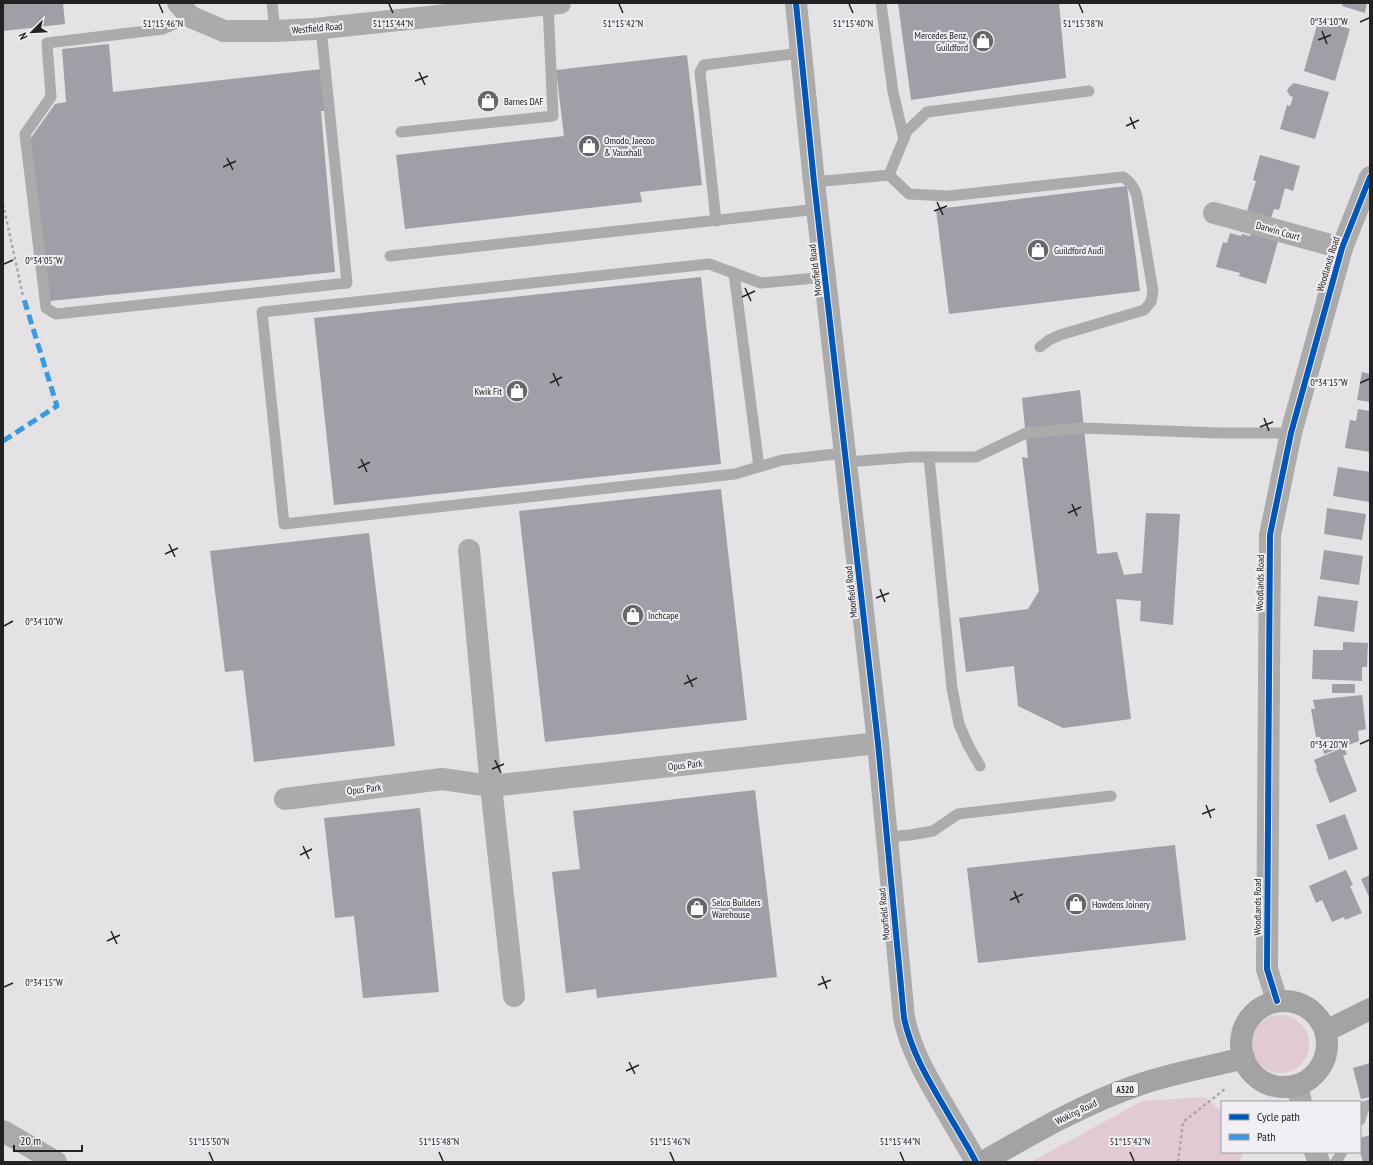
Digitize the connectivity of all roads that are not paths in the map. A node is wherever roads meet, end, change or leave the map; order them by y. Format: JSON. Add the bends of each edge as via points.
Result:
{"nodes":[{"id":1,"x":272,"y":3,"type":"edge"},
{"id":2,"x":796,"y":3,"type":"edge"},
{"id":3,"x":881,"y":3,"type":"edge"},
{"id":4,"x":554,"y":4,"type":"edge"},
{"id":5,"x":184,"y":10,"type":"edge"},
{"id":6,"x":321,"y":28,"type":"junction"},
{"id":7,"x":275,"y":31,"type":"junction"},
{"id":8,"x":801,"y":53,"type":"junction"},
{"id":9,"x":1089,"y":91,"type":"dead end"},
{"id":10,"x":401,"y":132,"type":"dead end"},
{"id":11,"x":904,"y":139,"type":"junction"},
{"id":12,"x":889,"y":175,"type":"junction"},
{"id":13,"x":1370,"y":177,"type":"edge"},
{"id":14,"x":814,"y":182,"type":"junction"},
{"id":15,"x":818,"y":209,"type":"junction"},
{"id":16,"x":1214,"y":213,"type":"dead end"},
{"id":17,"x":716,"y":221,"type":"junction"},
{"id":18,"x":1342,"y":248,"type":"junction"},
{"id":19,"x":390,"y":256,"type":"dead end"},
{"id":20,"x":734,"y":273,"type":"junction"},
{"id":21,"x":826,"y":277,"type":"junction"},
{"id":22,"x":1040,"y":348,"type":"dead end"},
{"id":23,"x":1291,"y":433,"type":"junction"},
{"id":24,"x":929,"y":457,"type":"junction"},
{"id":25,"x":846,"y":458,"type":"junction"},
{"id":26,"x":759,"y":467,"type":"junction"},
{"id":27,"x":470,"y":550,"type":"dead end"},
{"id":28,"x":878,"y":743,"type":"junction"},
{"id":29,"x":980,"y":766,"type":"dead end"},
{"id":30,"x":491,"y":786,"type":"junction"},
{"id":31,"x":1111,"y":796,"type":"dead end"},
{"id":32,"x":285,"y":799,"type":"dead end"},
{"id":33,"x":887,"y":837,"type":"junction"},
{"id":34,"x":514,"y":996,"type":"dead end"},
{"id":35,"x":1277,"y":1001,"type":"junction"},
{"id":36,"x":1370,"y":1009,"type":"edge"},
{"id":37,"x":1326,"y":1031,"type":"junction"},
{"id":38,"x":1244,"y":1058,"type":"junction"},
{"id":39,"x":1299,"y":1094,"type":"edge"},
{"id":40,"x":1370,"y":1105,"type":"edge"},
{"id":41,"x":1361,"y":1117,"type":"edge"},
{"id":42,"x":3,"y":1131,"type":"edge"},
{"id":43,"x":1341,"y":1153,"type":"edge"},
{"id":44,"x":56,"y":1162,"type":"edge"},
{"id":45,"x":976,"y":1162,"type":"edge"},
{"id":46,"x":983,"y":1162,"type":"edge"},
{"id":47,"x":1336,"y":1162,"type":"edge"}],
"edges":[{"from":1,"to":7,"type":"lane"},
{"from":2,"to":8,"type":"street","name":"Moorfield Road"},
{"from":3,"to":11,"type":"lane","via":[[893,92]]},
{"from":4,"to":6,"type":"street","name":"Westfield Road"},
{"from":4,"to":10,"type":"lane","via":[[553,116]]},
{"from":5,"to":6,"type":"lane","via":[[163,29],[47,43],[51,97],[25,134],[46,308],[56,314],[347,283]]},
{"from":5,"to":7,"type":"street","name":"Westfield Road","via":[[224,31]]},
{"from":6,"to":7,"type":"street","name":"Westfield Road"},
{"from":8,"to":14,"type":"street","name":"Moorfield Road"},
{"from":8,"to":17,"type":"lane","via":[[704,65],[700,72]]},
{"from":9,"to":11,"type":"lane","via":[[927,112],[908,131]]},
{"from":11,"to":12,"type":"lane"},
{"from":12,"to":14,"type":"lane"},
{"from":12,"to":22,"type":"lane","via":[[909,194],[948,196],[1123,177],[1131,182],[1138,197],[1153,291],[1152,302],[1144,310],[1060,335]]},
{"from":13,"to":18,"type":"street","name":"Woodlands Road"},
{"from":14,"to":15,"type":"street","name":"Moorfield Road"},
{"from":15,"to":17,"type":"lane"},
{"from":15,"to":21,"type":"street","name":"Moorfield Road"},
{"from":16,"to":18,"type":"street","name":"Darwin Court"},
{"from":17,"to":19,"type":"lane"},
{"from":18,"to":23,"type":"street","name":"Woodlands Road"},
{"from":20,"to":21,"type":"lane","via":[[761,283]]},
{"from":20,"to":26,"type":"lane"},
{"from":20,"to":26,"type":"lane","via":[[709,264],[262,312],[284,524],[735,474]]},
{"from":21,"to":25,"type":"street","name":"Moorfield Road"},
{"from":23,"to":24,"type":"lane","via":[[1084,428],[1026,433],[976,457]]},
{"from":23,"to":35,"type":"street","name":"Woodlands Road","via":[[1270,535],[1267,969]]},
{"from":24,"to":25,"type":"lane"},
{"from":24,"to":29,"type":"lane","via":[[952,688],[959,724]]},
{"from":25,"to":26,"type":"lane","via":[[782,460]]},
{"from":25,"to":28,"type":"street","name":"Moorfield Road"},
{"from":27,"to":30,"type":"street"},
{"from":28,"to":30,"type":"street","name":"Opus Park"},
{"from":28,"to":33,"type":"street","name":"Moorfield Road"},
{"from":30,"to":32,"type":"street","name":"Opus Park","via":[[442,779]]},
{"from":30,"to":34,"type":"street"},
{"from":31,"to":33,"type":"lane","via":[[958,814],[933,831]]},
{"from":33,"to":45,"type":"street","name":"Moorfield Road","via":[[906,1028],[928,1081]]},
{"from":35,"to":37,"type":"main road","via":[[1302,1004],[1312,1010]]},
{"from":35,"to":38,"type":"main road","via":[[1265,1005],[1246,1023],[1242,1036]]},
{"from":36,"to":37,"type":"main road"},
{"from":37,"to":39,"type":"main road","via":[[1325,1058],[1319,1070]]},
{"from":38,"to":39,"type":"main road","via":[[1261,1080]]},
{"from":38,"to":46,"type":"main road","name":"Woking Road","number":"A320","via":[[1161,1078],[1118,1092],[1077,1110]]},
{"from":40,"to":41,"type":"lane","via":[[1364,1107]]},
{"from":42,"to":44,"type":"street"},
{"from":43,"to":47,"type":"lane"}]}
